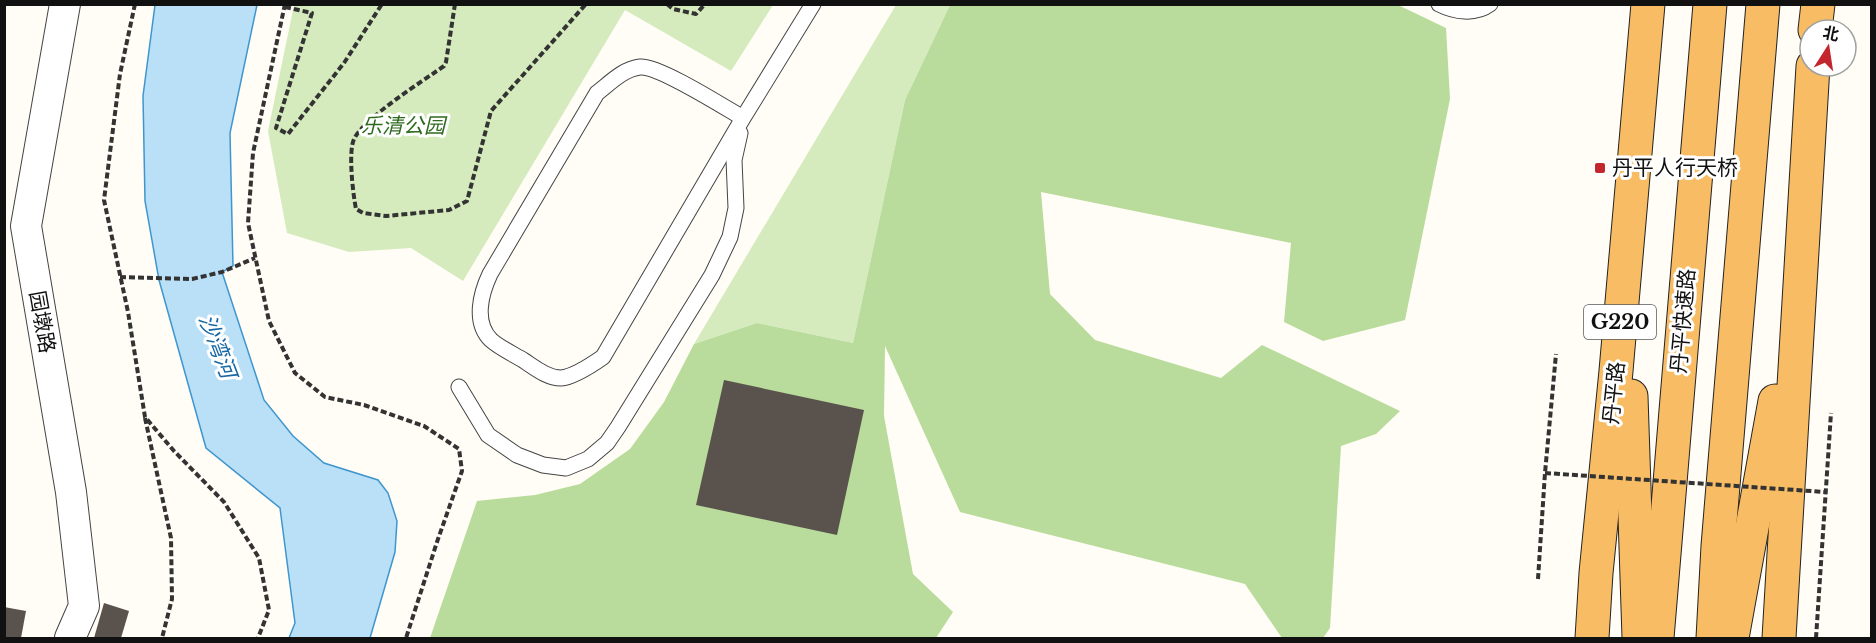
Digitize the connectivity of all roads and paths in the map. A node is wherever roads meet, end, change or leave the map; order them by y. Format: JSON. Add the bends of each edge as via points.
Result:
{"nodes":[{"id":1,"x":65,"y":4,"type":"edge"},
{"id":2,"x":135,"y":4,"type":"edge"},
{"id":3,"x":382,"y":4,"type":"edge"},
{"id":4,"x":456,"y":4,"type":"edge"},
{"id":5,"x":586,"y":4,"type":"edge"},
{"id":6,"x":667,"y":4,"type":"edge"},
{"id":7,"x":705,"y":4,"type":"edge"},
{"id":8,"x":813,"y":4,"type":"edge"},
{"id":9,"x":1439,"y":4,"type":"edge"},
{"id":10,"x":1490,"y":4,"type":"edge"},
{"id":11,"x":1650,"y":4,"type":"edge"},
{"id":12,"x":1710,"y":4,"type":"edge"},
{"id":13,"x":1763,"y":4,"type":"edge"},
{"id":14,"x":285,"y":6,"type":"edge"},
{"id":15,"x":1812,"y":78,"type":"edge"},
{"id":16,"x":743,"y":118,"type":"junction"},
{"id":17,"x":1626,"y":256,"type":"junction"},
{"id":18,"x":255,"y":258,"type":"junction"},
{"id":19,"x":1801,"y":259,"type":"junction"},
{"id":20,"x":120,"y":277,"type":"junction"},
{"id":21,"x":1556,"y":354,"type":"dead end"},
{"id":22,"x":459,"y":387,"type":"dead end"},
{"id":23,"x":1831,"y":413,"type":"dead end"},
{"id":24,"x":145,"y":417,"type":"junction"},
{"id":25,"x":1545,"y":472,"type":"junction"},
{"id":26,"x":1825,"y":492,"type":"junction"},
{"id":27,"x":1538,"y":579,"type":"dead end"},
{"id":28,"x":70,"y":639,"type":"edge"},
{"id":29,"x":162,"y":639,"type":"edge"},
{"id":30,"x":258,"y":639,"type":"edge"},
{"id":31,"x":406,"y":639,"type":"edge"},
{"id":32,"x":1592,"y":639,"type":"edge"},
{"id":33,"x":1639,"y":639,"type":"edge"},
{"id":34,"x":1657,"y":639,"type":"edge"},
{"id":35,"x":1713,"y":639,"type":"edge"},
{"id":36,"x":1732,"y":639,"type":"edge"},
{"id":37,"x":1779,"y":639,"type":"edge"},
{"id":38,"x":1816,"y":639,"type":"edge"}],
"edges":[{"from":1,"to":28,"type":"street","name":"园墩路","via":[[26,226],[71,492],[84,606]]},
{"from":2,"to":20,"type":"path","via":[[120,74],[104,200]]},
{"from":3,"to":14,"type":"path","via":[[345,63],[288,134],[276,128],[312,13]]},
{"from":4,"to":5,"type":"path","via":[[444,66],[362,128],[353,141],[351,187],[356,209],[363,213],[386,216],[449,210],[467,201],[491,111]]},
{"from":6,"to":7,"type":"path","via":[[696,14]]},
{"from":8,"to":16,"type":"lane"},
{"from":9,"to":10,"type":"lane","via":[[1451,10],[1480,11]]},
{"from":11,"to":17,"type":"highway","name":"丹平路","number":"G220"},
{"from":12,"to":34,"type":"highway","name":"丹平快速路"},
{"from":13,"to":35,"type":"highway"},
{"from":14,"to":18,"type":"path","via":[[254,153],[248,223]]},
{"from":15,"to":19,"type":"highway"},
{"from":16,"to":16,"type":"lane","via":[[659,70],[641,66],[619,75],[597,93],[483,290],[480,311],[483,328],[491,340],[543,373],[561,378],[603,357]]},
{"from":16,"to":22,"type":"lane","via":[[734,160],[736,208],[730,237],[712,276],[607,443],[588,459],[566,468],[543,465],[517,455],[488,435]]},
{"from":17,"to":32,"type":"highway","name":"丹平路","number":"G220"},
{"from":17,"to":33,"type":"highway"},
{"from":18,"to":20,"type":"path","via":[[192,279]]},
{"from":18,"to":31,"type":"path","via":[[269,321],[295,373],[325,397],[364,405],[424,426],[459,449],[462,471]]},
{"from":19,"to":36,"type":"highway"},
{"from":19,"to":37,"type":"highway"},
{"from":20,"to":24,"type":"path"},
{"from":21,"to":25,"type":"path"},
{"from":23,"to":26,"type":"path"},
{"from":24,"to":29,"type":"path","via":[[171,538],[172,599]]},
{"from":24,"to":30,"type":"path","via":[[224,502],[259,558],[269,610]]},
{"from":25,"to":26,"type":"path","bridge":true},
{"from":25,"to":27,"type":"path"},
{"from":26,"to":38,"type":"path"}]}
